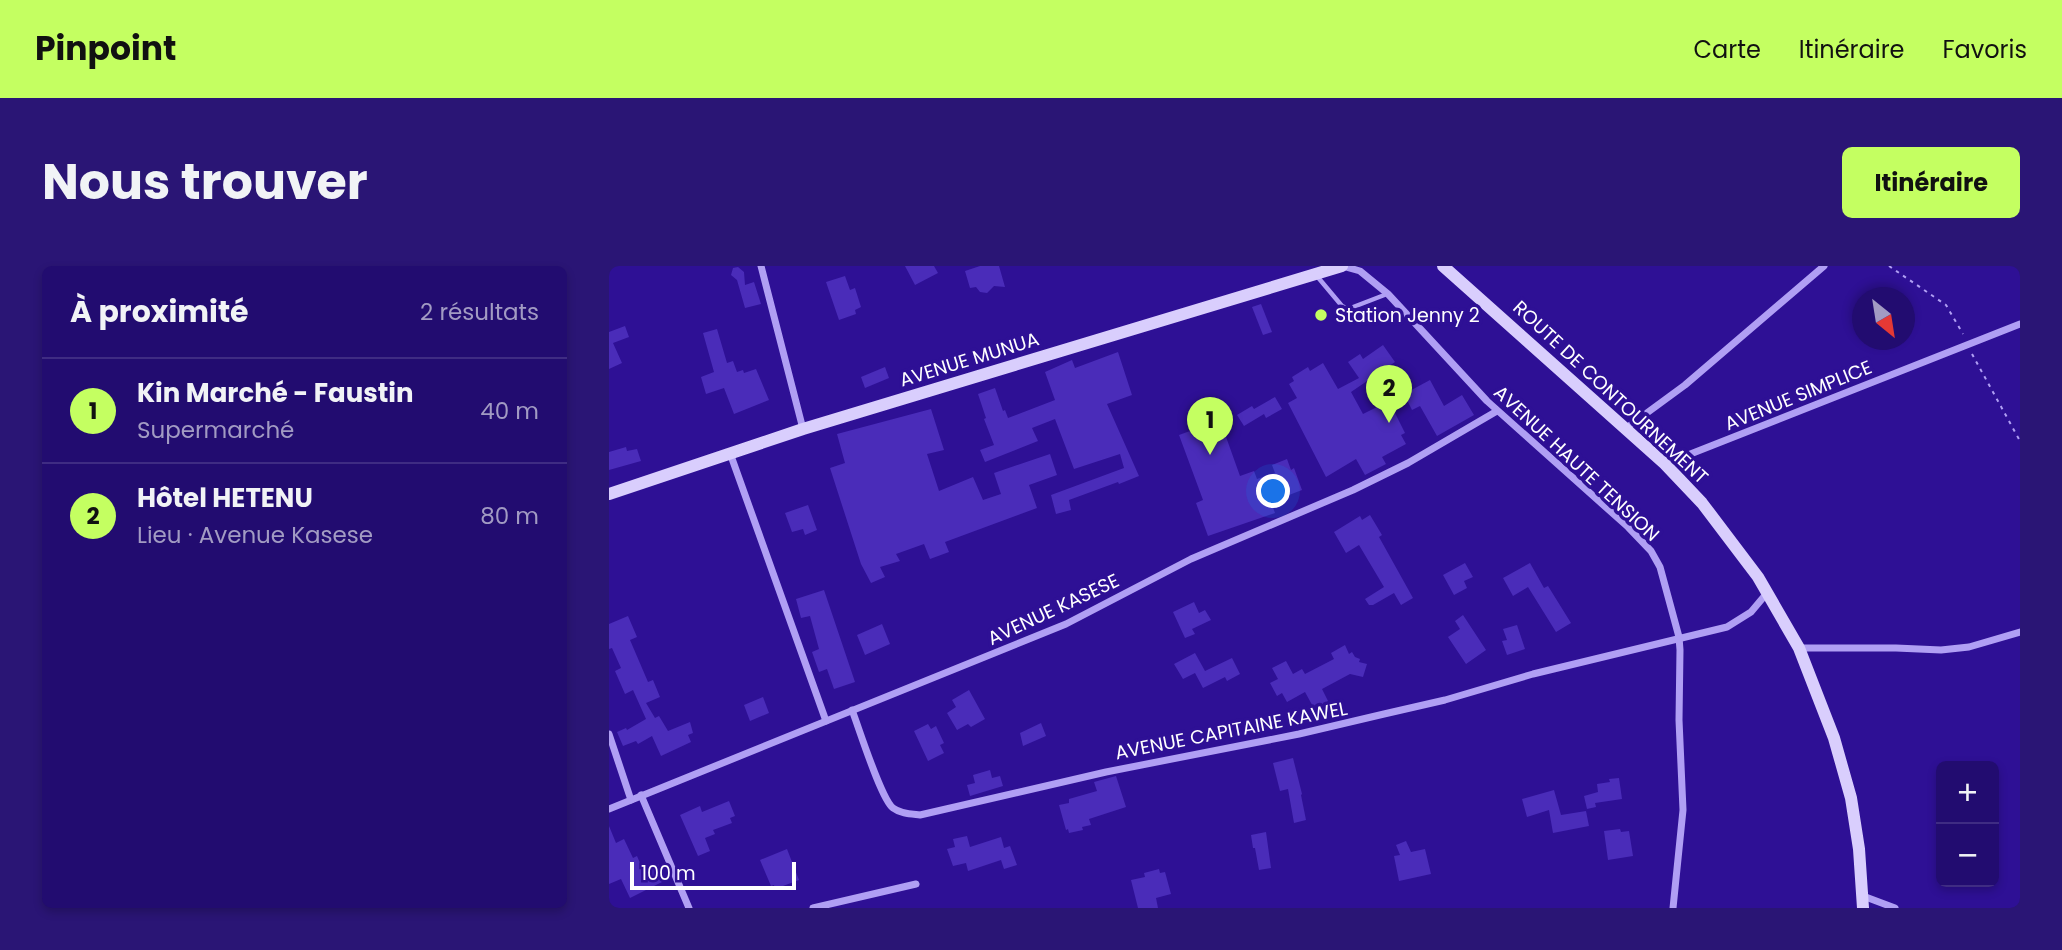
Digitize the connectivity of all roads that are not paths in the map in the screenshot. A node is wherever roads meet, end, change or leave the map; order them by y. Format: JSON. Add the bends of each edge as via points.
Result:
{"nodes":[{"id":1,"x":761,"y":266,"type":"edge"},
{"id":2,"x":1342,"y":266,"type":"edge"},
{"id":3,"x":1443,"y":266,"type":"edge"},
{"id":4,"x":1824,"y":266,"type":"edge"},
{"id":5,"x":1316,"y":275,"type":"junction"},
{"id":6,"x":1388,"y":294,"type":"junction"},
{"id":7,"x":2020,"y":324,"type":"edge"},
{"id":8,"x":1497,"y":411,"type":"junction"},
{"id":9,"x":803,"y":429,"type":"junction"},
{"id":10,"x":1625,"y":429,"type":"junction"},
{"id":11,"x":730,"y":453,"type":"junction"},
{"id":12,"x":1665,"y":464,"type":"junction"},
{"id":13,"x":609,"y":494,"type":"edge"},
{"id":14,"x":1768,"y":592,"type":"junction"},
{"id":15,"x":2020,"y":632,"type":"edge"},
{"id":16,"x":1679,"y":637,"type":"junction"},
{"id":17,"x":1799,"y":648,"type":"junction"},
{"id":18,"x":852,"y":710,"type":"junction"},
{"id":19,"x":826,"y":721,"type":"junction"},
{"id":20,"x":609,"y":734,"type":"edge"},
{"id":21,"x":641,"y":795,"type":"junction"},
{"id":22,"x":631,"y":800,"type":"junction"},
{"id":23,"x":609,"y":809,"type":"edge"},
{"id":24,"x":916,"y":884,"type":"dead end"},
{"id":25,"x":1863,"y":902,"type":"edge"},
{"id":26,"x":689,"y":908,"type":"edge"},
{"id":27,"x":813,"y":908,"type":"edge"},
{"id":28,"x":1673,"y":908,"type":"edge"},
{"id":29,"x":1895,"y":908,"type":"edge"}],
"edges":[{"from":1,"to":9,"type":"street"},
{"from":2,"to":5,"type":"street","name":"AVENUE MUNUA"},
{"from":2,"to":6,"type":"street","name":"AVENUE HAUTE TENSION","via":[[1360,271]]},
{"from":3,"to":10,"type":"street","name":"ROUTE DE CONTOURNEMENT"},
{"from":4,"to":10,"type":"street","via":[[1685,385]]},
{"from":5,"to":6,"type":"lane","via":[[1349,309]]},
{"from":5,"to":9,"type":"street","name":"AVENUE MUNUA"},
{"from":6,"to":8,"type":"street","name":"AVENUE HAUTE TENSION"},
{"from":7,"to":12,"type":"street","name":"AVENUE SIMPLICE"},
{"from":8,"to":16,"type":"street","name":"AVENUE HAUTE TENSION","via":[[1651,551],[1660,567]]},
{"from":8,"to":18,"type":"street","name":"AVENUE KASESE","via":[[1408,463],[1191,559],[1066,624]]},
{"from":9,"to":11,"type":"street","name":"AVENUE MUNUA"},
{"from":10,"to":12,"type":"street","name":"ROUTE DE CONTOURNEMENT"},
{"from":11,"to":13,"type":"street","name":"AVENUE MUNUA"},
{"from":11,"to":19,"type":"street"},
{"from":12,"to":14,"type":"street","name":"ROUTE DE CONTOURNEMENT","via":[[1716,520]]},
{"from":14,"to":16,"type":"street","via":[[1738,622]]},
{"from":14,"to":17,"type":"street","name":"ROUTE DE CONTOURNEMENT"},
{"from":15,"to":17,"type":"street","via":[[1941,650]]},
{"from":16,"to":18,"type":"street","name":"AVENUE CAPITAINE KAWEL","via":[[1397,712],[920,815],[891,808]]},
{"from":16,"to":28,"type":"street","name":"AVENUE HAUTE TENSION","via":[[1683,810]]},
{"from":17,"to":25,"type":"street","name":"ROUTE DE CONTOURNEMENT","via":[[1834,738],[1851,798]]},
{"from":18,"to":19,"type":"street","name":"AVENUE KASESE"},
{"from":19,"to":21,"type":"street","name":"AVENUE KASESE"},
{"from":20,"to":22,"type":"street"},
{"from":21,"to":22,"type":"street","name":"AVENUE KASESE"},
{"from":21,"to":26,"type":"street"},
{"from":22,"to":23,"type":"street","name":"AVENUE KASESE"},
{"from":24,"to":27,"type":"street"},
{"from":25,"to":29,"type":"street"}]}
